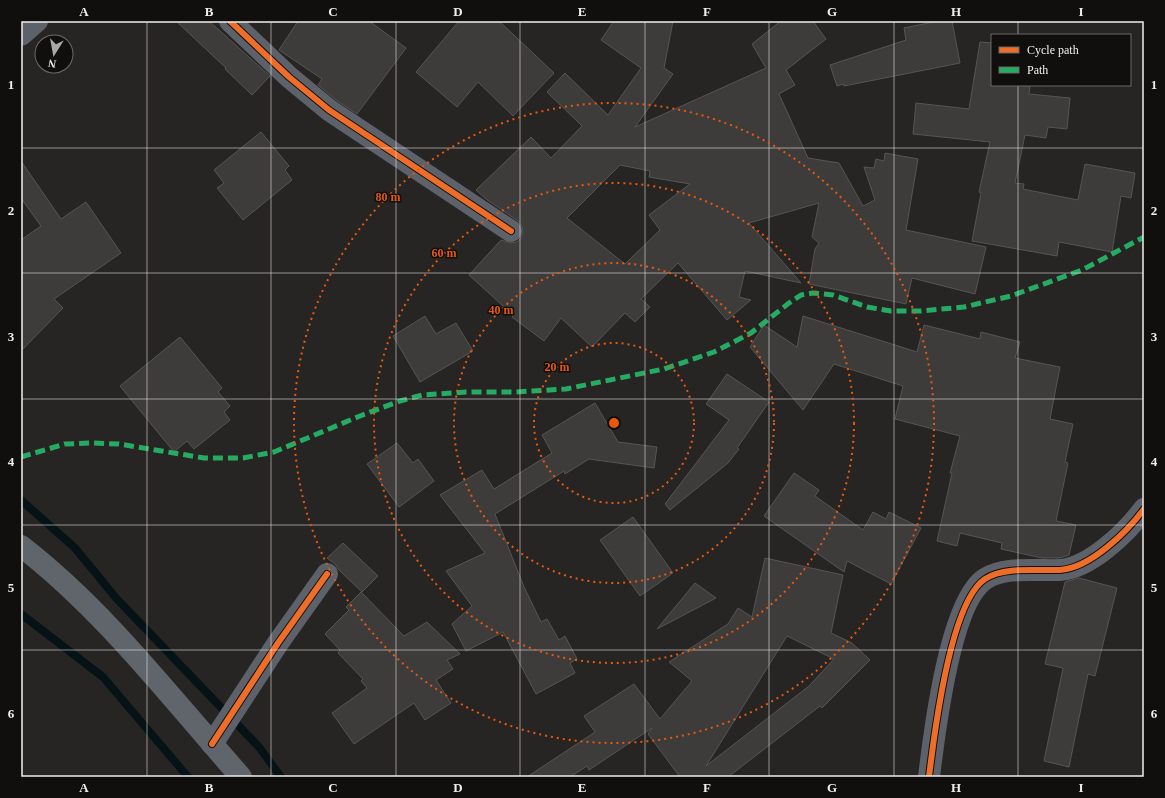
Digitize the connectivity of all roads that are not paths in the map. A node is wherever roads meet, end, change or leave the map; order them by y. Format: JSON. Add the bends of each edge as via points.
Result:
{"nodes":[{"id":1,"x":37,"y":21,"type":"edge"},
{"id":2,"x":230,"y":21,"type":"edge"},
{"id":3,"x":21,"y":35,"type":"edge"},
{"id":4,"x":512,"y":231,"type":"dead end"},
{"id":5,"x":1144,"y":509,"type":"edge"},
{"id":6,"x":21,"y":546,"type":"edge"},
{"id":7,"x":327,"y":574,"type":"dead end"},
{"id":8,"x":212,"y":744,"type":"junction"},
{"id":9,"x":241,"y":777,"type":"edge"},
{"id":10,"x":929,"y":777,"type":"edge"}],
"edges":[{"from":1,"to":3,"type":"street"},
{"from":2,"to":4,"type":"street","via":[[289,77],[329,110]]},
{"from":5,"to":10,"type":"street","via":[[1116,538],[1082,564],[1062,570],[998,573],[975,587],[957,628],[946,669],[935,725]]},
{"from":6,"to":8,"type":"main road","via":[[49,568],[97,614]]},
{"from":7,"to":8,"type":"street"},
{"from":8,"to":9,"type":"main road"}]}
